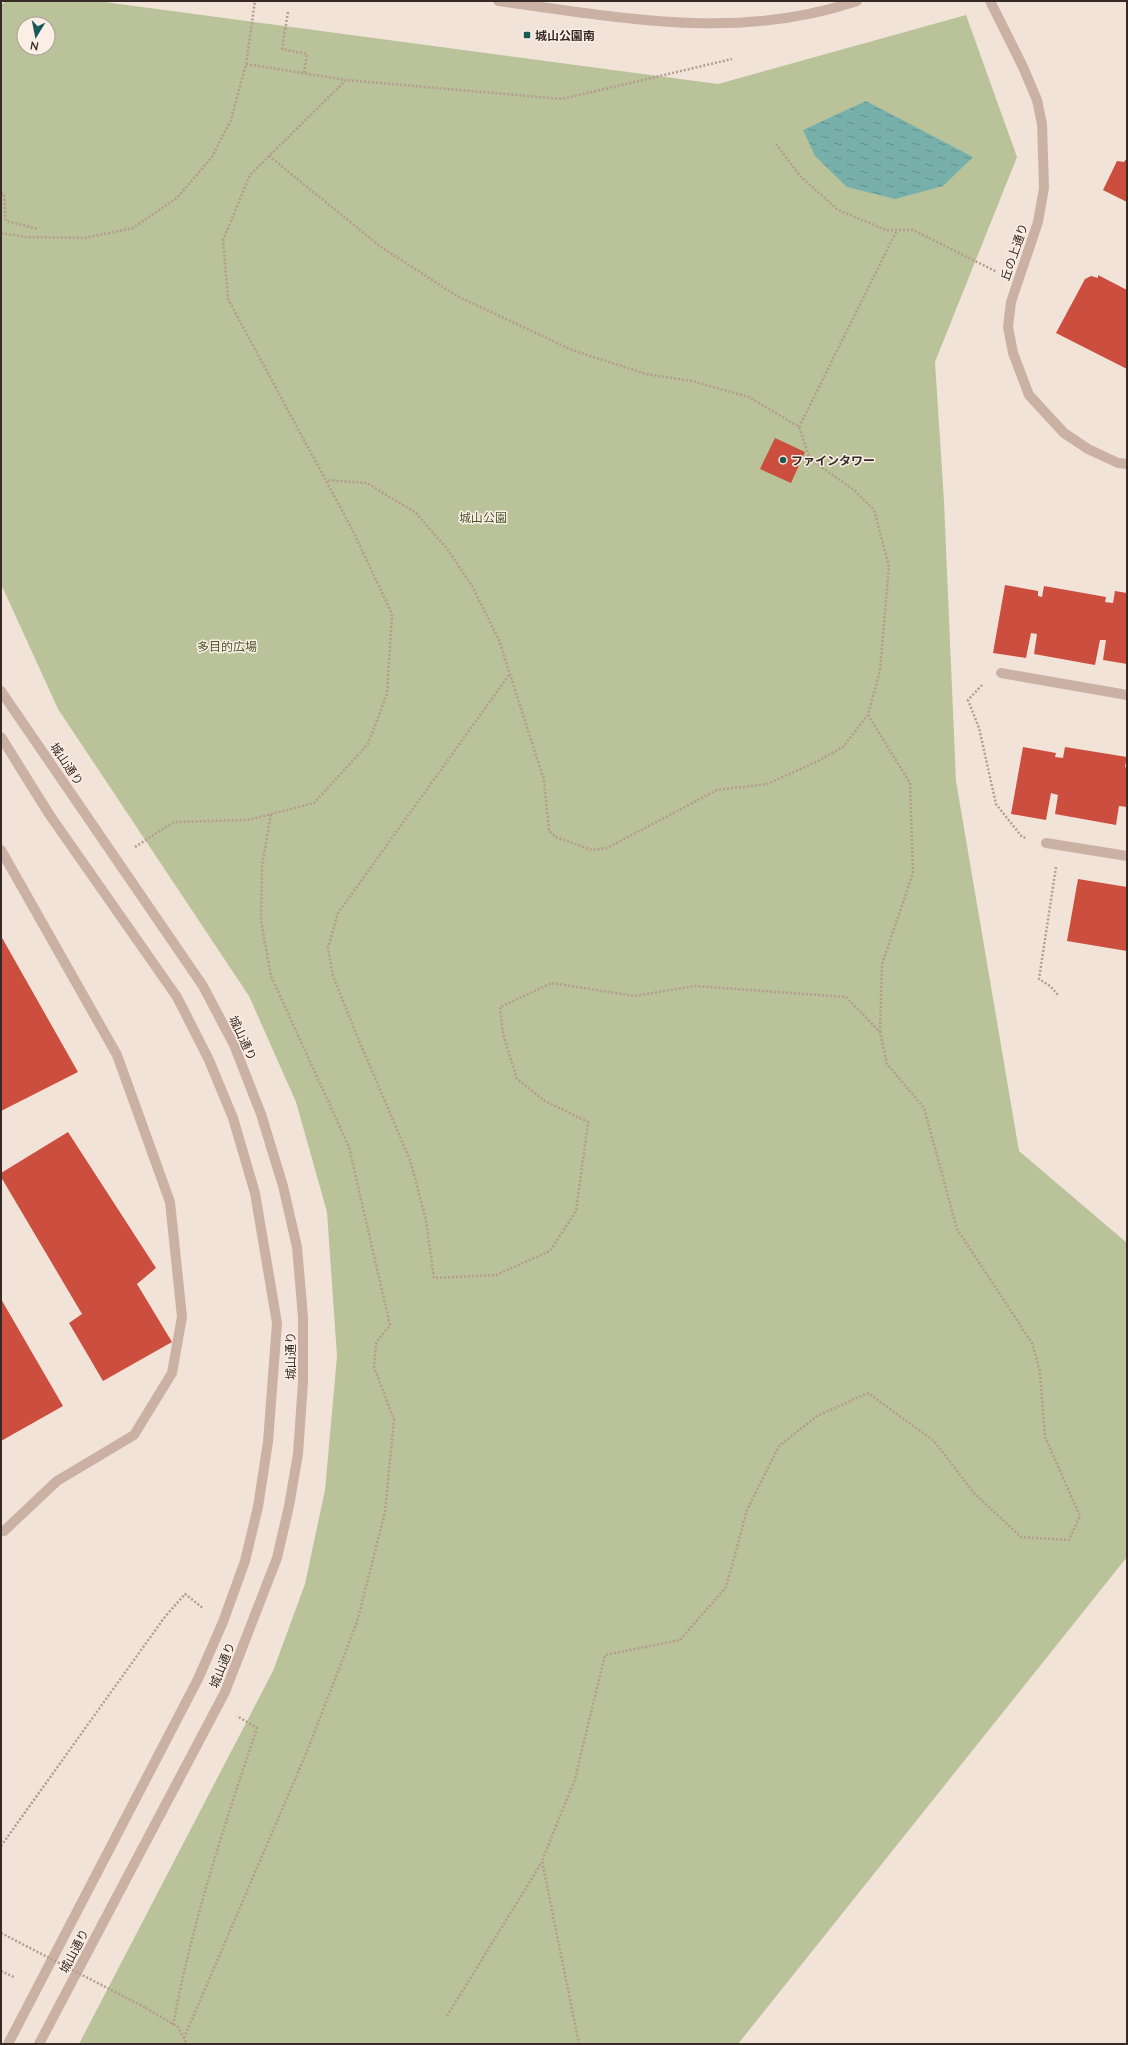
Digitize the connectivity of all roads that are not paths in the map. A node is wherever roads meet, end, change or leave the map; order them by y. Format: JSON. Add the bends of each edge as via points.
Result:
{"nodes":[{"id":1,"x":498,"y":1,"type":"edge"},
{"id":2,"x":857,"y":1,"type":"edge"},
{"id":3,"x":990,"y":1,"type":"edge"},
{"id":4,"x":1127,"y":464,"type":"edge"},
{"id":5,"x":1001,"y":673,"type":"road end"},
{"id":6,"x":1,"y":691,"type":"edge"},
{"id":7,"x":1127,"y":695,"type":"edge"},
{"id":8,"x":1,"y":737,"type":"edge"},
{"id":9,"x":1046,"y":843,"type":"road end"},
{"id":10,"x":1,"y":850,"type":"edge"},
{"id":11,"x":1127,"y":856,"type":"edge"},
{"id":12,"x":4,"y":1531,"type":"dead end"},
{"id":13,"x":8,"y":2044,"type":"edge"},
{"id":14,"x":40,"y":2044,"type":"edge"}],
"edges":[{"from":1,"to":2,"type":"street","via":[[670,23],[712,25],[756,23],[835,8]]},
{"from":3,"to":4,"type":"street","name":"丘の上通り","via":[[1037,100],[1042,124],[1044,188],[1038,222],[1011,302],[1008,327],[1012,353],[1029,395],[1064,433],[1088,449],[1118,463]]},
{"from":5,"to":7,"type":"street"},
{"from":6,"to":14,"type":"street","name":"城山通り","via":[[202,986],[234,1045],[261,1114],[283,1186],[297,1247],[303,1317],[303,1382],[298,1454],[277,1558],[226,1692]]},
{"from":8,"to":13,"type":"street","name":"城山通り","via":[[49,814],[177,997],[209,1060],[233,1118],[255,1193],[276,1323],[268,1442],[258,1507],[245,1561],[223,1622],[198,1679]]},
{"from":9,"to":11,"type":"street"},
{"from":10,"to":12,"type":"street","via":[[117,1055],[170,1202],[182,1317],[172,1374],[134,1435],[57,1480]]}]}
